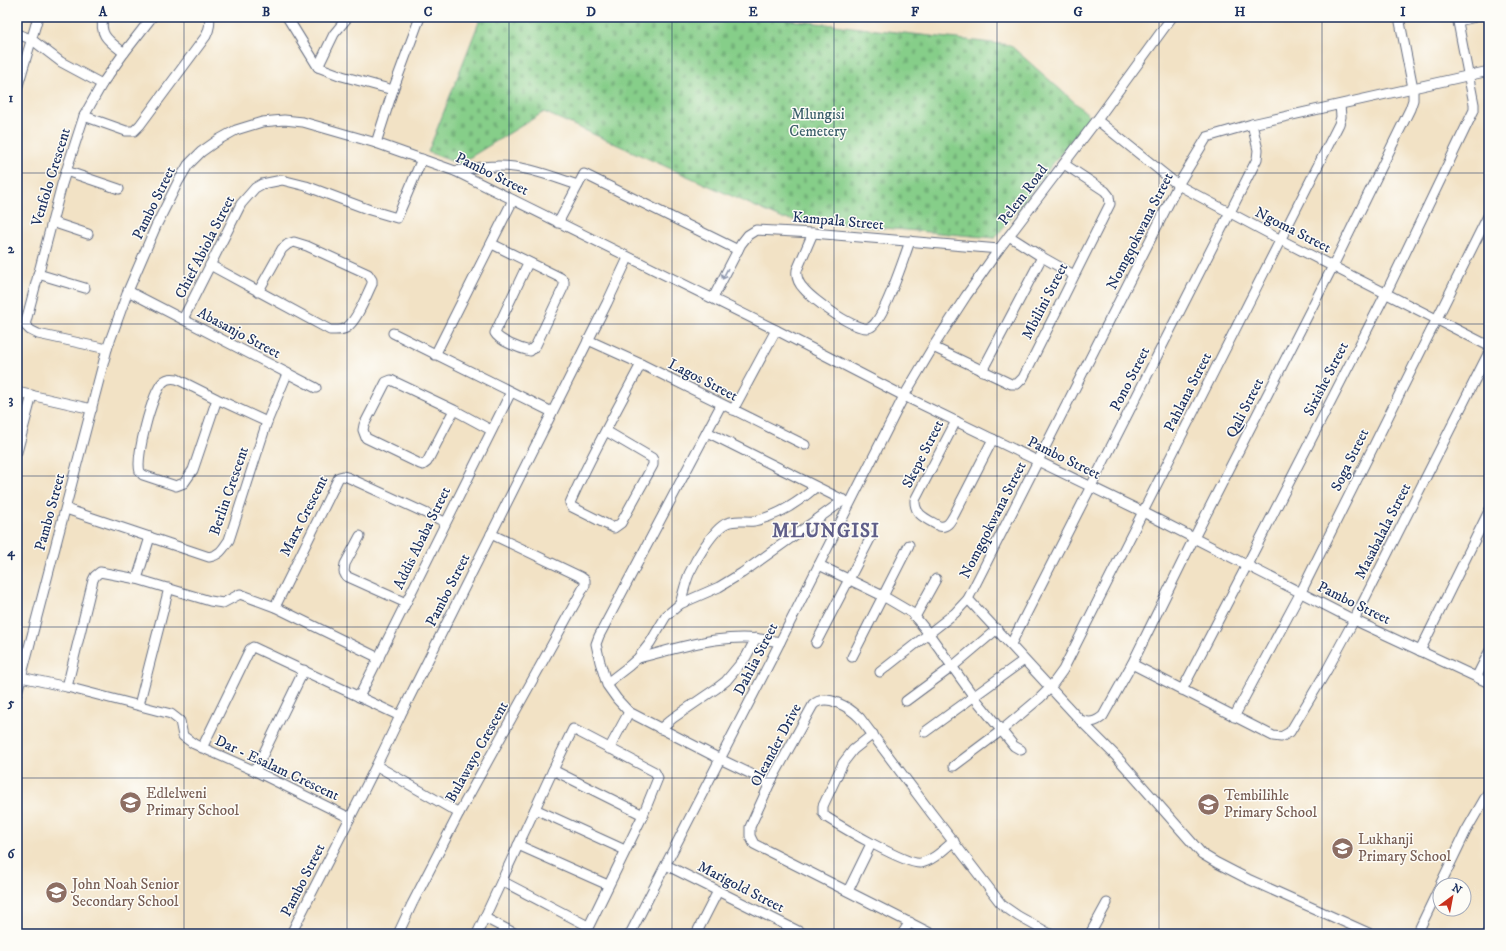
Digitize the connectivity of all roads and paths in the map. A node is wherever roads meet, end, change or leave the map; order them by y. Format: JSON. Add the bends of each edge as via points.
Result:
{"nodes":[{"id":1,"x":38,"y":17,"type":"edge"},
{"id":2,"x":103,"y":17,"type":"edge"},
{"id":3,"x":152,"y":17,"type":"edge"},
{"id":4,"x":209,"y":17,"type":"edge"},
{"id":5,"x":287,"y":17,"type":"edge"},
{"id":6,"x":348,"y":17,"type":"edge"},
{"id":7,"x":420,"y":17,"type":"edge"},
{"id":8,"x":1172,"y":17,"type":"edge"},
{"id":9,"x":1399,"y":17,"type":"edge"},
{"id":10,"x":1476,"y":17,"type":"edge"},
{"id":11,"x":1458,"y":19,"type":"edge"},
{"id":12,"x":17,"y":34,"type":"edge"},
{"id":13,"x":31,"y":39,"type":"junction"},
{"id":14,"x":124,"y":53,"type":"junction"},
{"id":15,"x":318,"y":67,"type":"junction"},
{"id":16,"x":1489,"y":71,"type":"edge"},
{"id":17,"x":1469,"y":75,"type":"junction"},
{"id":18,"x":19,"y":78,"type":"edge"},
{"id":19,"x":102,"y":84,"type":"junction"},
{"id":20,"x":1414,"y":88,"type":"junction"},
{"id":21,"x":17,"y":89,"type":"edge"},
{"id":22,"x":392,"y":90,"type":"junction"},
{"id":23,"x":1340,"y":105,"type":"junction"},
{"id":24,"x":84,"y":116,"type":"junction"},
{"id":25,"x":1097,"y":120,"type":"junction"},
{"id":26,"x":1252,"y":124,"type":"junction"},
{"id":27,"x":376,"y":143,"type":"junction"},
{"id":28,"x":422,"y":159,"type":"junction"},
{"id":29,"x":1064,"y":164,"type":"junction"},
{"id":30,"x":66,"y":171,"type":"junction"},
{"id":31,"x":455,"y":171,"type":"junction"},
{"id":32,"x":578,"y":185,"type":"junction"},
{"id":33,"x":1178,"y":185,"type":"junction"},
{"id":34,"x":119,"y":189,"type":"dead end"},
{"id":35,"x":513,"y":200,"type":"junction"},
{"id":36,"x":1230,"y":214,"type":"junction"},
{"id":37,"x":1489,"y":214,"type":"edge"},
{"id":38,"x":52,"y":222,"type":"junction"},
{"id":39,"x":558,"y":223,"type":"junction"},
{"id":40,"x":813,"y":233,"type":"junction"},
{"id":41,"x":88,"y":234,"type":"dead end"},
{"id":42,"x":1009,"y":236,"type":"junction"},
{"id":43,"x":1281,"y":240,"type":"junction"},
{"id":44,"x":910,"y":241,"type":"junction"},
{"id":45,"x":492,"y":244,"type":"junction"},
{"id":46,"x":999,"y":249,"type":"junction"},
{"id":47,"x":738,"y":250,"type":"junction"},
{"id":48,"x":1042,"y":257,"type":"junction"},
{"id":49,"x":628,"y":258,"type":"junction"},
{"id":50,"x":528,"y":263,"type":"junction"},
{"id":51,"x":210,"y":265,"type":"junction"},
{"id":52,"x":1334,"y":266,"type":"junction"},
{"id":53,"x":38,"y":274,"type":"junction"},
{"id":54,"x":1074,"y":275,"type":"junction"},
{"id":55,"x":85,"y":288,"type":"dead end"},
{"id":56,"x":128,"y":291,"type":"junction"},
{"id":57,"x":258,"y":292,"type":"junction"},
{"id":58,"x":1386,"y":293,"type":"junction"},
{"id":59,"x":713,"y":298,"type":"junction"},
{"id":60,"x":184,"y":319,"type":"junction"},
{"id":61,"x":1436,"y":319,"type":"junction"},
{"id":62,"x":776,"y":330,"type":"junction"},
{"id":63,"x":393,"y":333,"type":"dead end"},
{"id":64,"x":588,"y":340,"type":"junction"},
{"id":65,"x":1489,"y":346,"type":"edge"},
{"id":66,"x":933,"y":347,"type":"junction"},
{"id":67,"x":106,"y":349,"type":"junction"},
{"id":68,"x":1489,"y":352,"type":"edge"},
{"id":69,"x":435,"y":355,"type":"junction"},
{"id":70,"x":641,"y":364,"type":"junction"},
{"id":71,"x":982,"y":370,"type":"junction"},
{"id":72,"x":287,"y":374,"type":"junction"},
{"id":73,"x":316,"y":388,"type":"dead end"},
{"id":74,"x":17,"y":392,"type":"edge"},
{"id":75,"x":511,"y":392,"type":"junction"},
{"id":76,"x":32,"y":396,"type":"junction"},
{"id":77,"x":904,"y":396,"type":"junction"},
{"id":78,"x":216,"y":399,"type":"junction"},
{"id":79,"x":721,"y":405,"type":"junction"},
{"id":80,"x":92,"y":409,"type":"junction"},
{"id":81,"x":454,"y":410,"type":"junction"},
{"id":82,"x":733,"y":410,"type":"junction"},
{"id":83,"x":552,"y":412,"type":"junction"},
{"id":84,"x":956,"y":421,"type":"junction"},
{"id":85,"x":267,"y":422,"type":"junction"},
{"id":86,"x":491,"y":430,"type":"junction"},
{"id":87,"x":606,"y":431,"type":"junction"},
{"id":88,"x":707,"y":432,"type":"junction"},
{"id":89,"x":993,"y":439,"type":"junction"},
{"id":90,"x":805,"y":445,"type":"dead end"},
{"id":91,"x":17,"y":452,"type":"edge"},
{"id":92,"x":1038,"y":462,"type":"junction"},
{"id":93,"x":816,"y":487,"type":"junction"},
{"id":94,"x":1091,"y":487,"type":"junction"},
{"id":95,"x":847,"y":502,"type":"junction"},
{"id":96,"x":66,"y":509,"type":"junction"},
{"id":97,"x":1489,"y":511,"type":"edge"},
{"id":98,"x":1143,"y":512,"type":"junction"},
{"id":99,"x":445,"y":522,"type":"junction"},
{"id":100,"x":491,"y":534,"type":"junction"},
{"id":101,"x":360,"y":536,"type":"dead end"},
{"id":102,"x":150,"y":537,"type":"junction"},
{"id":103,"x":871,"y":537,"type":"dead end"},
{"id":104,"x":1194,"y":538,"type":"junction"},
{"id":105,"x":909,"y":545,"type":"dead end"},
{"id":106,"x":1247,"y":565,"type":"junction"},
{"id":107,"x":819,"y":566,"type":"junction"},
{"id":108,"x":138,"y":579,"type":"junction"},
{"id":109,"x":849,"y":579,"type":"junction"},
{"id":110,"x":936,"y":579,"type":"dead end"},
{"id":111,"x":169,"y":588,"type":"junction"},
{"id":112,"x":1300,"y":592,"type":"junction"},
{"id":113,"x":883,"y":596,"type":"junction"},
{"id":114,"x":968,"y":599,"type":"junction"},
{"id":115,"x":406,"y":603,"type":"junction"},
{"id":116,"x":680,"y":604,"type":"junction"},
{"id":117,"x":274,"y":607,"type":"junction"},
{"id":118,"x":915,"y":617,"type":"junction"},
{"id":119,"x":1354,"y":620,"type":"junction"},
{"id":120,"x":997,"y":629,"type":"junction"},
{"id":121,"x":929,"y":634,"type":"junction"},
{"id":122,"x":756,"y":638,"type":"junction"},
{"id":123,"x":780,"y":642,"type":"junction"},
{"id":124,"x":816,"y":643,"type":"dead end"},
{"id":125,"x":1011,"y":644,"type":"junction"},
{"id":126,"x":1420,"y":651,"type":"junction"},
{"id":127,"x":1489,"y":652,"type":"edge"},
{"id":128,"x":852,"y":657,"type":"dead end"},
{"id":129,"x":379,"y":658,"type":"junction"},
{"id":130,"x":638,"y":658,"type":"junction"},
{"id":131,"x":1024,"y":660,"type":"junction"},
{"id":132,"x":1132,"y":664,"type":"junction"},
{"id":133,"x":952,"y":667,"type":"junction"},
{"id":134,"x":304,"y":670,"type":"junction"},
{"id":135,"x":880,"y":672,"type":"dead end"},
{"id":136,"x":1477,"y":676,"type":"junction"},
{"id":137,"x":21,"y":677,"type":"junction"},
{"id":138,"x":607,"y":683,"type":"junction"},
{"id":139,"x":1489,"y":683,"type":"edge"},
{"id":140,"x":67,"y":687,"type":"junction"},
{"id":141,"x":1050,"y":688,"type":"junction"},
{"id":142,"x":1182,"y":690,"type":"junction"},
{"id":143,"x":17,"y":693,"type":"edge"},
{"id":144,"x":974,"y":697,"type":"junction"},
{"id":145,"x":359,"y":698,"type":"junction"},
{"id":146,"x":906,"y":701,"type":"dead end"},
{"id":147,"x":139,"y":705,"type":"junction"},
{"id":148,"x":629,"y":712,"type":"junction"},
{"id":149,"x":400,"y":716,"type":"junction"},
{"id":150,"x":1234,"y":717,"type":"junction"},
{"id":151,"x":1080,"y":720,"type":"junction"},
{"id":152,"x":660,"y":729,"type":"junction"},
{"id":153,"x":1002,"y":730,"type":"junction"},
{"id":154,"x":925,"y":732,"type":"dead end"},
{"id":155,"x":873,"y":734,"type":"junction"},
{"id":156,"x":202,"y":748,"type":"junction"},
{"id":157,"x":609,"y":749,"type":"junction"},
{"id":158,"x":1021,"y":750,"type":"dead end"},
{"id":159,"x":720,"y":759,"type":"junction"},
{"id":160,"x":377,"y":766,"type":"junction"},
{"id":161,"x":954,"y":766,"type":"dead end"},
{"id":162,"x":553,"y":770,"type":"junction"},
{"id":163,"x":255,"y":771,"type":"junction"},
{"id":164,"x":770,"y":783,"type":"junction"},
{"id":165,"x":1489,"y":791,"type":"edge"},
{"id":166,"x":535,"y":809,"type":"junction"},
{"id":167,"x":459,"y":813,"type":"junction"},
{"id":168,"x":643,"y":815,"type":"junction"},
{"id":169,"x":350,"y":818,"type":"junction"},
{"id":170,"x":954,"y":841,"type":"junction"},
{"id":171,"x":871,"y":844,"type":"junction"},
{"id":172,"x":518,"y":845,"type":"junction"},
{"id":173,"x":625,"y":850,"type":"junction"},
{"id":174,"x":666,"y":865,"type":"junction"},
{"id":175,"x":1444,"y":877,"type":"edge"},
{"id":176,"x":502,"y":881,"type":"junction"},
{"id":177,"x":608,"y":885,"type":"junction"},
{"id":178,"x":718,"y":891,"type":"junction"},
{"id":179,"x":848,"y":891,"type":"junction"},
{"id":180,"x":1432,"y":901,"type":"edge"},
{"id":181,"x":1107,"y":903,"type":"dead end"},
{"id":182,"x":485,"y":918,"type":"junction"},
{"id":183,"x":910,"y":922,"type":"junction"},
{"id":184,"x":586,"y":930,"type":"edge"},
{"id":185,"x":291,"y":934,"type":"edge"},
{"id":186,"x":398,"y":934,"type":"edge"},
{"id":187,"x":477,"y":934,"type":"edge"},
{"id":188,"x":516,"y":934,"type":"edge"},
{"id":189,"x":630,"y":934,"type":"edge"},
{"id":190,"x":696,"y":934,"type":"edge"},
{"id":191,"x":804,"y":934,"type":"edge"},
{"id":192,"x":902,"y":934,"type":"edge"},
{"id":193,"x":932,"y":934,"type":"edge"},
{"id":194,"x":1050,"y":934,"type":"edge"},
{"id":195,"x":1090,"y":934,"type":"edge"},
{"id":196,"x":1371,"y":934,"type":"edge"},
{"id":197,"x":1416,"y":934,"type":"edge"}],
"edges":[{"from":1,"to":13,"type":"street"},
{"from":2,"to":14,"type":"street","via":[[102,29],[105,37]]},
{"from":3,"to":14,"type":"street","name":"Venfolo Crescent"},
{"from":4,"to":24,"type":"street","via":[[209,30],[206,36],[134,131],[126,131]]},
{"from":5,"to":15,"type":"street"},
{"from":6,"to":15,"type":"street","via":[[334,34]]},
{"from":7,"to":22,"type":"street"},
{"from":8,"to":25,"type":"street","name":"Pelem Road"},
{"from":9,"to":20,"type":"street"},
{"from":10,"to":11,"type":"street"},
{"from":11,"to":17,"type":"street","name":"Sixishe Street"},
{"from":12,"to":13,"type":"street"},
{"from":13,"to":18,"type":"street"},
{"from":13,"to":19,"type":"street","via":[[61,62]]},
{"from":14,"to":19,"type":"street","name":"Venfolo Crescent"},
{"from":15,"to":22,"type":"street"},
{"from":16,"to":17,"type":"street","name":"Nomgqokwana Street"},
{"from":17,"to":20,"type":"street","name":"Nomgqokwana Street"},
{"from":17,"to":58,"type":"street","name":"Sixishe Street","via":[[1474,110]]},
{"from":18,"to":21,"type":"street"},
{"from":19,"to":24,"type":"street","name":"Venfolo Crescent"},
{"from":20,"to":23,"type":"street","name":"Nomgqokwana Street"},
{"from":20,"to":52,"type":"street","name":"Qali Street","via":[[1414,100],[1410,109]]},
{"from":22,"to":27,"type":"street"},
{"from":23,"to":26,"type":"street","name":"Nomgqokwana Street"},
{"from":23,"to":43,"type":"street","name":"Pahlana Street","via":[[1342,117],[1339,124]]},
{"from":24,"to":30,"type":"street","name":"Venfolo Crescent"},
{"from":25,"to":29,"type":"street","name":"Pelem Road"},
{"from":25,"to":33,"type":"street","name":"Ngoma Street"},
{"from":26,"to":33,"type":"street","name":"Nomgqokwana Street","via":[[1207,137]]},
{"from":26,"to":36,"type":"street","name":"Pono Street","via":[[1258,155]]},
{"from":27,"to":28,"type":"street","name":"Pambo Street"},
{"from":27,"to":56,"type":"street","name":"Pambo Street","via":[[302,122],[284,120],[251,125],[227,134],[201,152],[188,165]]},
{"from":28,"to":31,"type":"street","name":"Pambo Street"},
{"from":28,"to":51,"type":"street","name":"Chief Abiola Street","via":[[397,218],[296,183],[282,180],[262,184],[241,204]]},
{"from":29,"to":42,"type":"street","name":"Pelem Road"},
{"from":29,"to":54,"type":"street","name":"Mbilini Street","via":[[1105,190],[1110,200]]},
{"from":30,"to":34,"type":"street"},
{"from":30,"to":38,"type":"street","name":"Venfolo Crescent"},
{"from":31,"to":32,"type":"street","via":[[504,166]]},
{"from":31,"to":35,"type":"street","name":"Pambo Street"},
{"from":32,"to":39,"type":"street"},
{"from":32,"to":47,"type":"street","via":[[584,174]]},
{"from":33,"to":36,"type":"street","name":"Ngoma Street"},
{"from":33,"to":92,"type":"street","name":"Nomgqokwana Street"},
{"from":35,"to":39,"type":"street","name":"Pambo Street"},
{"from":35,"to":45,"type":"street"},
{"from":36,"to":43,"type":"street","name":"Ngoma Street"},
{"from":36,"to":94,"type":"street","name":"Pono Street"},
{"from":37,"to":61,"type":"street","name":"Soga Street"},
{"from":38,"to":41,"type":"street"},
{"from":38,"to":53,"type":"street","name":"Venfolo Crescent"},
{"from":39,"to":49,"type":"street","name":"Pambo Street"},
{"from":40,"to":44,"type":"street","name":"Kampala Street"},
{"from":40,"to":44,"type":"street","via":[[796,270],[801,286],[846,321],[866,329],[876,322]]},
{"from":40,"to":47,"type":"street","name":"Kampala Street","via":[[756,230],[748,235]]},
{"from":42,"to":46,"type":"street","name":"Pelem Road"},
{"from":42,"to":48,"type":"street"},
{"from":43,"to":52,"type":"street","name":"Ngoma Street"},
{"from":43,"to":98,"type":"street","name":"Pahlana Street"},
{"from":44,"to":46,"type":"street","name":"Kampala Street"},
{"from":45,"to":50,"type":"street"},
{"from":45,"to":69,"type":"street"},
{"from":46,"to":66,"type":"street","name":"Pelem Road"},
{"from":47,"to":59,"type":"street","name":"Kampala Street","one_way":true},
{"from":48,"to":54,"type":"street"},
{"from":48,"to":71,"type":"street"},
{"from":49,"to":59,"type":"street","name":"Pambo Street"},
{"from":49,"to":64,"type":"street","name":"Pambo Street"},
{"from":50,"to":50,"type":"street","via":[[561,278],[564,283],[536,345],[530,351],[501,339],[495,333]]},
{"from":51,"to":57,"type":"street"},
{"from":51,"to":60,"type":"street","name":"Chief Abiola Street"},
{"from":52,"to":58,"type":"street","name":"Ngoma Street"},
{"from":52,"to":104,"type":"street","name":"Qali Street"},
{"from":53,"to":55,"type":"street"},
{"from":53,"to":67,"type":"street","name":"Venfolo Crescent","via":[[25,325],[38,334]]},
{"from":54,"to":71,"type":"street","name":"Mbilini Street","via":[[1020,381],[1014,385]]},
{"from":56,"to":60,"type":"street","name":"Abasanjo Street"},
{"from":56,"to":67,"type":"street","name":"Pambo Street"},
{"from":57,"to":57,"type":"street","via":[[330,330],[336,330],[351,323],[372,280],[368,274],[294,242],[282,249]]},
{"from":58,"to":61,"type":"street","name":"Ngoma Street"},
{"from":58,"to":106,"type":"street","name":"Sixishe Street"},
{"from":59,"to":62,"type":"street","name":"Pambo Street"},
{"from":60,"to":72,"type":"street","name":"Abasanjo Street"},
{"from":61,"to":65,"type":"street","name":"Ngoma Street"},
{"from":61,"to":112,"type":"street","name":"Soga Street"},
{"from":62,"to":77,"type":"street","name":"Pambo Street"},
{"from":62,"to":82,"type":"street"},
{"from":63,"to":69,"type":"street"},
{"from":64,"to":70,"type":"street","name":"Lagos Street"},
{"from":64,"to":83,"type":"street","name":"Pambo Street"},
{"from":66,"to":71,"type":"street","name":"Mbilini Street"},
{"from":66,"to":77,"type":"street","name":"Pelem Road"},
{"from":67,"to":80,"type":"street","name":"Pambo Street"},
{"from":68,"to":119,"type":"street","name":"Masabalala Street"},
{"from":69,"to":75,"type":"street"},
{"from":70,"to":79,"type":"street","name":"Lagos Street"},
{"from":70,"to":87,"type":"street"},
{"from":72,"to":73,"type":"street","name":"Abasanjo Street"},
{"from":72,"to":85,"type":"street","name":"Berlin Crescent"},
{"from":74,"to":76,"type":"street"},
{"from":75,"to":83,"type":"street"},
{"from":75,"to":86,"type":"street","name":"Addis Ababa Street"},
{"from":76,"to":80,"type":"street"},
{"from":76,"to":91,"type":"street"},
{"from":77,"to":84,"type":"street","name":"Pambo Street"},
{"from":77,"to":95,"type":"street","name":"Dahlia Street"},
{"from":78,"to":78,"type":"street","via":[[177,379],[170,378],[162,382],[154,396],[146,424],[139,462],[140,472],[176,486],[184,483],[193,470]]},
{"from":78,"to":85,"type":"street"},
{"from":79,"to":82,"type":"street","name":"Lagos Street"},
{"from":79,"to":88,"type":"street"},
{"from":80,"to":96,"type":"street","name":"Pambo Street"},
{"from":81,"to":81,"type":"street","via":[[389,380],[364,425],[364,434],[366,438],[423,465],[427,462]]},
{"from":81,"to":86,"type":"street"},
{"from":82,"to":90,"type":"street","name":"Lagos Street"},
{"from":83,"to":100,"type":"street","name":"Pambo Street"},
{"from":84,"to":89,"type":"street","name":"Pambo Street"},
{"from":84,"to":89,"type":"street","name":"Skepe Street","via":[[915,500],[919,515],[938,526],[948,524],[954,515]]},
{"from":85,"to":102,"type":"street","name":"Berlin Crescent","via":[[229,540],[220,553],[208,557]]},
{"from":86,"to":99,"type":"street","name":"Addis Ababa Street"},
{"from":87,"to":87,"type":"street","via":[[570,503],[572,507],[614,528],[620,523],[654,462],[652,458]]},
{"from":88,"to":93,"type":"street"},
{"from":88,"to":138,"type":"street","via":[[597,640],[600,662]]},
{"from":89,"to":92,"type":"street","name":"Pambo Street"},
{"from":92,"to":94,"type":"street","name":"Pambo Street"},
{"from":92,"to":114,"type":"street","name":"Nomgqokwana Street"},
{"from":93,"to":95,"type":"street"},
{"from":93,"to":116,"type":"street","via":[[801,499],[768,517],[730,522],[722,526],[690,571]]},
{"from":94,"to":98,"type":"street","name":"Pambo Street"},
{"from":94,"to":125,"type":"street","name":"Pono Street"},
{"from":95,"to":107,"type":"street","name":"Dahlia Street"},
{"from":95,"to":116,"type":"street","via":[[742,573]]},
{"from":96,"to":102,"type":"street","name":"Berlin Crescent"},
{"from":96,"to":137,"type":"street","name":"Pambo Street"},
{"from":97,"to":126,"type":"street"},
{"from":98,"to":104,"type":"street","name":"Pambo Street"},
{"from":98,"to":141,"type":"street","name":"Pahlana Street","via":[[1063,670]]},
{"from":99,"to":115,"type":"street","name":"Addis Ababa Street"},
{"from":99,"to":117,"type":"street","name":"Marx Crescent","via":[[347,477],[339,477]]},
{"from":100,"to":149,"type":"street","name":"Pambo Street"},
{"from":100,"to":167,"type":"street","name":"Bulawayo Crescent","via":[[581,576],[585,580],[585,585]]},
{"from":101,"to":115,"type":"street","via":[[345,564],[346,576]]},
{"from":102,"to":108,"type":"street"},
{"from":103,"to":109,"type":"street"},
{"from":104,"to":106,"type":"street","name":"Pambo Street"},
{"from":104,"to":132,"type":"street","name":"Qali Street"},
{"from":105,"to":113,"type":"street"},
{"from":106,"to":112,"type":"street","name":"Pambo Street"},
{"from":106,"to":142,"type":"street","name":"Sixishe Street"},
{"from":107,"to":109,"type":"street"},
{"from":107,"to":123,"type":"street","name":"Dahlia Street"},
{"from":108,"to":111,"type":"street"},
{"from":108,"to":140,"type":"street","via":[[104,572],[95,576]]},
{"from":109,"to":113,"type":"street"},
{"from":109,"to":124,"type":"street"},
{"from":110,"to":118,"type":"street"},
{"from":111,"to":117,"type":"street","via":[[221,603],[242,594]]},
{"from":111,"to":147,"type":"street"},
{"from":112,"to":119,"type":"street","name":"Pambo Street"},
{"from":112,"to":150,"type":"street","name":"Soga Street"},
{"from":113,"to":118,"type":"street"},
{"from":113,"to":128,"type":"street"},
{"from":114,"to":120,"type":"street"},
{"from":114,"to":121,"type":"street","name":"Nomgqokwana Street"},
{"from":115,"to":129,"type":"street","name":"Addis Ababa Street"},
{"from":116,"to":130,"type":"street","via":[[666,616]]},
{"from":117,"to":129,"type":"street"},
{"from":118,"to":121,"type":"street"},
{"from":119,"to":126,"type":"street","name":"Pambo Street"},
{"from":119,"to":150,"type":"street","name":"Masabalala Street","via":[[1294,728],[1281,737],[1273,736]]},
{"from":120,"to":125,"type":"street"},
{"from":120,"to":133,"type":"street"},
{"from":121,"to":133,"type":"street"},
{"from":121,"to":135,"type":"street","name":"Nomgqokwana Street"},
{"from":122,"to":123,"type":"street"},
{"from":122,"to":130,"type":"street","via":[[724,638]]},
{"from":122,"to":152,"type":"street","via":[[746,657],[726,681]]},
{"from":123,"to":159,"type":"street","name":"Dahlia Street"},
{"from":125,"to":131,"type":"street"},
{"from":126,"to":136,"type":"street","name":"Pambo Street"},
{"from":127,"to":136,"type":"street"},
{"from":129,"to":145,"type":"street","name":"Addis Ababa Street"},
{"from":130,"to":138,"type":"street"},
{"from":131,"to":141,"type":"street"},
{"from":131,"to":144,"type":"street"},
{"from":132,"to":142,"type":"street"},
{"from":132,"to":151,"type":"street","name":"Qali Street","via":[[1103,716],[1091,722]]},
{"from":133,"to":144,"type":"street"},
{"from":133,"to":146,"type":"street"},
{"from":134,"to":145,"type":"street","name":"Dar - Esalam Crescent"},
{"from":134,"to":156,"type":"street","name":"Dar - Esalam Crescent","via":[[256,646],[252,647]]},
{"from":134,"to":163,"type":"street"},
{"from":136,"to":139,"type":"street","name":"Pambo Street"},
{"from":137,"to":140,"type":"street"},
{"from":137,"to":143,"type":"street","name":"Pambo Street"},
{"from":138,"to":148,"type":"street"},
{"from":140,"to":147,"type":"street"},
{"from":141,"to":151,"type":"street"},
{"from":141,"to":153,"type":"street","name":"Pahlana Street"},
{"from":142,"to":150,"type":"street"},
{"from":144,"to":153,"type":"street"},
{"from":144,"to":154,"type":"street"},
{"from":145,"to":149,"type":"street","name":"Dar - Esalam Crescent"},
{"from":147,"to":156,"type":"street","via":[[178,718],[186,740]]},
{"from":148,"to":152,"type":"street"},
{"from":148,"to":157,"type":"street"},
{"from":149,"to":160,"type":"street","name":"Pambo Street"},
{"from":151,"to":196,"type":"street","via":[[1130,771],[1202,854],[1248,879]]},
{"from":152,"to":159,"type":"street"},
{"from":153,"to":158,"type":"street","via":[[1014,746]]},
{"from":153,"to":161,"type":"street","name":"Pahlana Street"},
{"from":155,"to":164,"type":"street","name":"Oleander Drive","via":[[857,715],[844,706],[825,700],[816,701]]},
{"from":155,"to":170,"type":"street","name":"Oleander Drive"},
{"from":155,"to":171,"type":"street","via":[[843,762],[823,806],[826,817]]},
{"from":156,"to":163,"type":"street","name":"Dar - Esalam Crescent"},
{"from":157,"to":162,"type":"street","via":[[573,729]]},
{"from":157,"to":168,"type":"street","via":[[655,772],[657,782]]},
{"from":159,"to":164,"type":"street"},
{"from":159,"to":174,"type":"street","name":"Dahlia Street"},
{"from":160,"to":167,"type":"street"},
{"from":160,"to":169,"type":"street","name":"Pambo Street"},
{"from":162,"to":166,"type":"street"},
{"from":162,"to":168,"type":"street"},
{"from":163,"to":169,"type":"street","name":"Dar - Esalam Crescent"},
{"from":164,"to":179,"type":"street","name":"Oleander Drive","via":[[750,827],[754,844]]},
{"from":165,"to":175,"type":"street"},
{"from":166,"to":172,"type":"street"},
{"from":166,"to":173,"type":"street"},
{"from":167,"to":186,"type":"street","name":"Bulawayo Crescent"},
{"from":168,"to":173,"type":"street"},
{"from":169,"to":185,"type":"street","name":"Pambo Street"},
{"from":170,"to":171,"type":"street","via":[[934,857],[916,864]]},
{"from":170,"to":194,"type":"street","name":"Oleander Drive","via":[[1002,905]]},
{"from":171,"to":179,"type":"street"},
{"from":172,"to":176,"type":"street"},
{"from":172,"to":177,"type":"street"},
{"from":173,"to":177,"type":"street"},
{"from":174,"to":178,"type":"street","name":"Marigold Street"},
{"from":174,"to":189,"type":"street","name":"Dahlia Street"},
{"from":176,"to":182,"type":"street"},
{"from":176,"to":184,"type":"street"},
{"from":177,"to":184,"type":"street"},
{"from":178,"to":190,"type":"street"},
{"from":178,"to":191,"type":"street","name":"Marigold Street"},
{"from":179,"to":183,"type":"street","name":"Oleander Drive"},
{"from":180,"to":197,"type":"street"},
{"from":181,"to":195,"type":"street"},
{"from":182,"to":187,"type":"street"},
{"from":182,"to":188,"type":"street"},
{"from":183,"to":192,"type":"street"},
{"from":183,"to":193,"type":"street","name":"Oleander Drive"}]}
